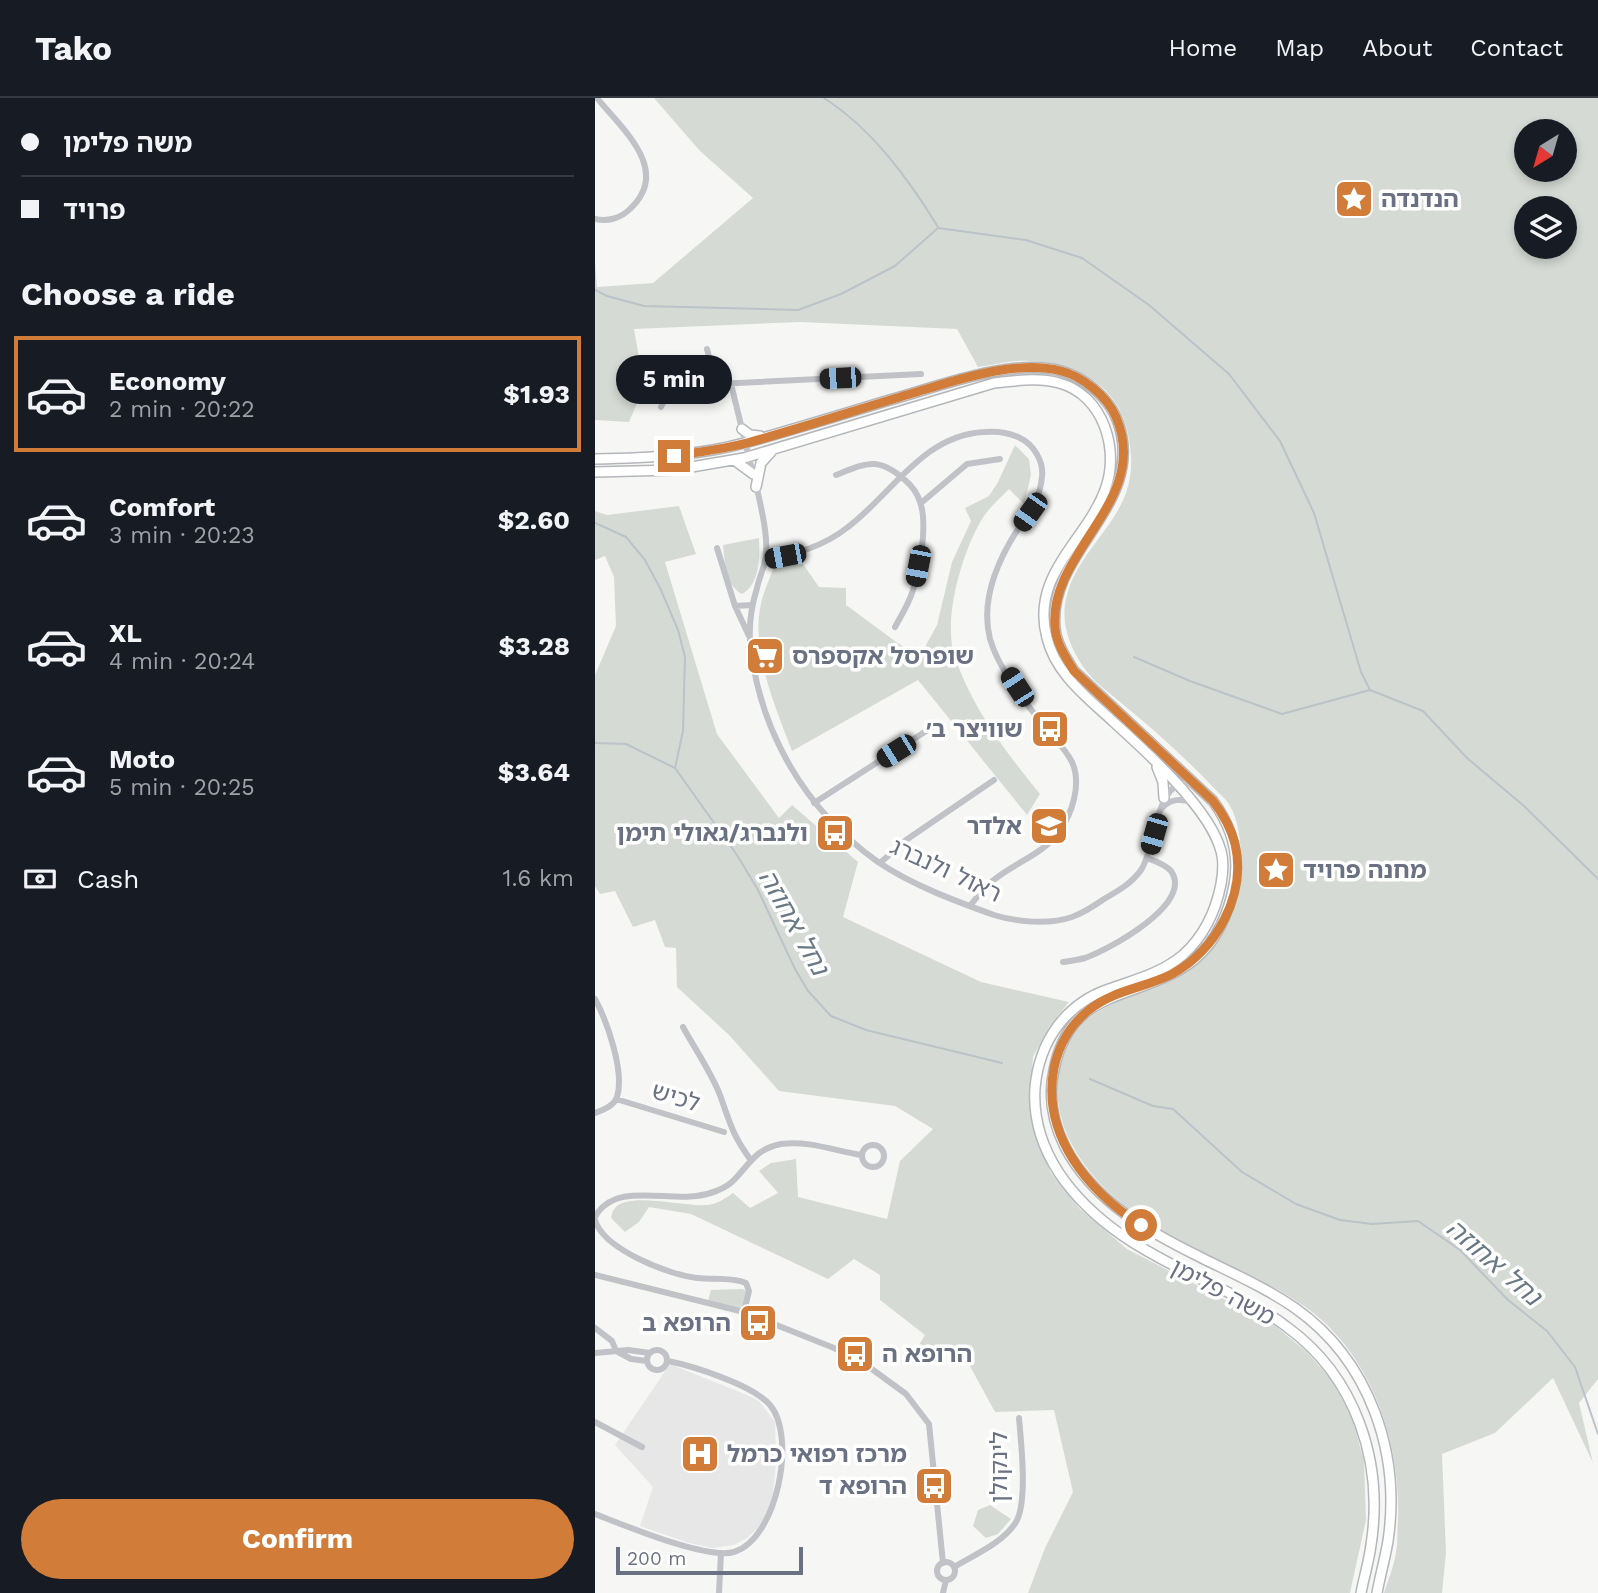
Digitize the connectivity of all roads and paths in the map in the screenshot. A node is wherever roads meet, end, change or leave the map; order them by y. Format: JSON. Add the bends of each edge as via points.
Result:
{"nodes":[{"id":1,"x":597,"y":98,"type":"edge"},
{"id":2,"x":595,"y":219,"type":"edge"},
{"id":3,"x":708,"y":349,"type":"dead end"},
{"id":4,"x":921,"y":374,"type":"dead end"},
{"id":5,"x":716,"y":384,"type":"junction"},
{"id":6,"x":731,"y":384,"type":"junction"},
{"id":7,"x":661,"y":407,"type":"dead end"},
{"id":8,"x":742,"y":429,"type":"junction"},
{"id":9,"x":765,"y":437,"type":"junction"},
{"id":10,"x":745,"y":443,"type":"junction"},
{"id":11,"x":776,"y":449,"type":"junction"},
{"id":12,"x":749,"y":457,"type":"junction"},
{"id":13,"x":595,"y":459,"type":"edge"},
{"id":14,"x":1000,"y":459,"type":"dead end"},
{"id":15,"x":734,"y":460,"type":"junction"},
{"id":16,"x":595,"y":472,"type":"edge"},
{"id":17,"x":753,"y":474,"type":"junction"},
{"id":18,"x":836,"y":475,"type":"dead end"},
{"id":19,"x":901,"y":476,"type":"junction"},
{"id":20,"x":756,"y":487,"type":"junction"},
{"id":21,"x":921,"y":503,"type":"junction"},
{"id":22,"x":717,"y":548,"type":"dead end"},
{"id":23,"x":765,"y":560,"type":"junction"},
{"id":24,"x":752,"y":605,"type":"junction"},
{"id":25,"x":735,"y":606,"type":"junction"},
{"id":26,"x":895,"y":627,"type":"dead end"},
{"id":27,"x":750,"y":639,"type":"junction"},
{"id":28,"x":937,"y":724,"type":"dead end"},
{"id":29,"x":1155,"y":762,"type":"junction"},
{"id":30,"x":994,"y":780,"type":"dead end"},
{"id":31,"x":1177,"y":785,"type":"junction"},
{"id":32,"x":1198,"y":786,"type":"junction"},
{"id":33,"x":1164,"y":798,"type":"junction"},
{"id":34,"x":1193,"y":802,"type":"junction"},
{"id":35,"x":814,"y":803,"type":"junction"},
{"id":36,"x":1161,"y":809,"type":"junction"},
{"id":37,"x":1147,"y":858,"type":"junction"},
{"id":38,"x":880,"y":863,"type":"junction"},
{"id":39,"x":970,"y":906,"type":"junction"},
{"id":40,"x":1063,"y":962,"type":"dead end"},
{"id":41,"x":595,"y":999,"type":"edge"},
{"id":42,"x":683,"y":1027,"type":"dead end"},
{"id":43,"x":616,"y":1099,"type":"junction"},
{"id":44,"x":595,"y":1113,"type":"edge"},
{"id":45,"x":724,"y":1132,"type":"dead end"},
{"id":46,"x":862,"y":1155,"type":"dead end"},
{"id":47,"x":750,"y":1158,"type":"junction"},
{"id":48,"x":595,"y":1218,"type":"edge"},
{"id":49,"x":595,"y":1275,"type":"edge"},
{"id":50,"x":744,"y":1312,"type":"junction"},
{"id":51,"x":595,"y":1328,"type":"edge"},
{"id":52,"x":616,"y":1352,"type":"junction"},
{"id":53,"x":595,"y":1353,"type":"edge"},
{"id":54,"x":650,"y":1353,"type":"junction"},
{"id":55,"x":647,"y":1361,"type":"junction"},
{"id":56,"x":667,"y":1361,"type":"junction"},
{"id":57,"x":1019,"y":1418,"type":"dead end"},
{"id":58,"x":595,"y":1422,"type":"edge"},
{"id":59,"x":642,"y":1447,"type":"dead end"},
{"id":60,"x":595,"y":1514,"type":"edge"},
{"id":61,"x":721,"y":1553,"type":"junction"},
{"id":62,"x":943,"y":1563,"type":"junction"},
{"id":63,"x":954,"y":1567,"type":"junction"},
{"id":64,"x":946,"y":1580,"type":"junction"},
{"id":65,"x":719,"y":1593,"type":"edge"},
{"id":66,"x":943,"y":1593,"type":"edge"},
{"id":67,"x":1361,"y":1593,"type":"edge"},
{"id":68,"x":1377,"y":1593,"type":"edge"}],
"edges":[{"from":1,"to":2,"type":"street","via":[[640,151],[646,176],[641,195],[625,213]]},
{"from":3,"to":5,"type":"street"},
{"from":4,"to":6,"type":"street"},
{"from":5,"to":6,"type":"street"},
{"from":5,"to":7,"type":"street","via":[[675,386]]},
{"from":6,"to":8,"type":"street","name":"ראול ולנברג"},
{"from":8,"to":9,"type":"main road"},
{"from":8,"to":10,"type":"street","name":"ראול ולנברג"},
{"from":9,"to":10,"type":"main road","name":"משה פלימן"},
{"from":9,"to":32,"type":"main road","name":"משה פלימן","via":[[1006,369],[1061,371],[1102,396],[1119,426],[1122,467],[1107,508],[1062,580],[1055,629],[1074,671]]},
{"from":10,"to":12,"type":"street","name":"ראול ולנברג"},
{"from":10,"to":13,"type":"main road","name":"משה פלימן","via":[[674,456]]},
{"from":11,"to":12,"type":"main road","name":"משה פלימן"},
{"from":11,"to":20,"type":"main road","via":[[761,463]]},
{"from":11,"to":29,"type":"main road","name":"משה פלימן","via":[[994,383],[1046,380],[1082,395],[1097,410],[1108,435],[1109,473],[1102,498],[1050,586],[1044,603],[1047,641],[1069,681]]},
{"from":12,"to":15,"type":"main road","name":"משה פלימן"},
{"from":12,"to":17,"type":"street","name":"ראול ולנברג"},
{"from":14,"to":21,"type":"street","via":[[967,464]]},
{"from":15,"to":16,"type":"main road","name":"משה פלימן","via":[[674,470]]},
{"from":15,"to":17,"type":"main road"},
{"from":17,"to":20,"type":"street","name":"ראול ולנברג"},
{"from":18,"to":19,"type":"street","via":[[880,463]]},
{"from":19,"to":21,"type":"street"},
{"from":19,"to":23,"type":"street","via":[[848,528],[804,552]]},
{"from":19,"to":39,"type":"street","via":[[933,448],[970,433],[996,431],[1025,441],[1037,453],[1043,472],[1039,495],[1001,557],[990,590],[988,618],[1002,664],[1072,763],[1076,792],[1059,832],[998,876]]},
{"from":20,"to":23,"type":"street","name":"ראול ולנברג"},
{"from":21,"to":26,"type":"street","via":[[923,540],[913,592]]},
{"from":22,"to":25,"type":"street","name":"ראול ולנברג"},
{"from":23,"to":24,"type":"street","name":"ראול ולנברג"},
{"from":24,"to":25,"type":"street"},
{"from":24,"to":27,"type":"street","name":"ראול ולנברג"},
{"from":25,"to":27,"type":"street","name":"ראול ולנברג"},
{"from":27,"to":35,"type":"street","name":"ראול ולנברג","via":[[777,744]]},
{"from":28,"to":35,"type":"street"},
{"from":29,"to":31,"type":"main road","name":"משה פלימן"},
{"from":29,"to":33,"type":"main road"},
{"from":30,"to":38,"type":"street"},
{"from":31,"to":32,"type":"street"},
{"from":31,"to":33,"type":"street","name":"ראול ולנברג"},
{"from":31,"to":34,"type":"main road","name":"משה פלימן"},
{"from":32,"to":68,"type":"main road","name":"משה פלימן","via":[[1222,813],[1235,845],[1235,883],[1221,925],[1210,944],[1184,966],[1095,1005],[1073,1025],[1056,1060],[1053,1112],[1070,1154],[1109,1202],[1163,1239],[1296,1309],[1352,1367],[1377,1414],[1388,1459],[1389,1525]]},
{"from":33,"to":36,"type":"street","name":"ראול ולנברג"},
{"from":34,"to":36,"type":"street","via":[[1177,799]]},
{"from":34,"to":67,"type":"main road","name":"משה פלימן","via":[[1221,851],[1223,874],[1212,914],[1181,956],[1148,975],[1084,1000],[1060,1023],[1039,1062],[1037,1120],[1051,1160],[1097,1216],[1153,1255],[1285,1325],[1319,1356],[1345,1390],[1361,1424],[1372,1466],[1371,1544]]},
{"from":35,"to":38,"type":"street","name":"ראול ולנברג"},
{"from":36,"to":37,"type":"street","name":"ראול ולנברג"},
{"from":37,"to":39,"type":"street","name":"ראול ולנברג","via":[[1129,883],[1072,917],[1006,919]]},
{"from":37,"to":40,"type":"street","via":[[1168,869],[1174,878],[1174,889],[1164,907],[1136,932],[1105,949]]},
{"from":38,"to":39,"type":"street","name":"ראול ולנברג"},
{"from":41,"to":43,"type":"street","via":[[615,1057]]},
{"from":42,"to":47,"type":"street","via":[[720,1096],[732,1131]]},
{"from":43,"to":44,"type":"street"},
{"from":43,"to":45,"type":"street","name":"לכיש"},
{"from":46,"to":47,"type":"street","via":[[793,1143]]},
{"from":47,"to":48,"type":"street","via":[[733,1181],[715,1191],[617,1199],[600,1207]]},
{"from":48,"to":50,"type":"street","via":[[609,1240],[663,1270],[746,1283],[749,1291]]},
{"from":49,"to":50,"type":"street"},
{"from":50,"to":62,"type":"street","via":[[834,1348],[906,1394],[929,1424]]},
{"from":51,"to":52,"type":"street","via":[[612,1341]]},
{"from":52,"to":53,"type":"street"},
{"from":52,"to":54,"type":"street"},
{"from":52,"to":55,"type":"street"},
{"from":54,"to":55,"type":"street"},
{"from":54,"to":56,"type":"street","via":[[662,1351]]},
{"from":55,"to":56,"type":"street","via":[[658,1370]]},
{"from":56,"to":61,"type":"street","via":[[694,1367],[758,1394],[771,1406],[783,1432],[779,1484],[771,1510],[749,1543]]},
{"from":57,"to":63,"type":"street","name":"לינקולן","via":[[1022,1455],[1017,1521],[1000,1539]]},
{"from":58,"to":59,"type":"street"},
{"from":60,"to":61,"type":"street"},
{"from":61,"to":65,"type":"street"},
{"from":62,"to":63,"type":"street"},
{"from":62,"to":64,"type":"street","via":[[937,1572]]},
{"from":63,"to":64,"type":"street","via":[[954,1576]]},
{"from":64,"to":66,"type":"street"}]}
